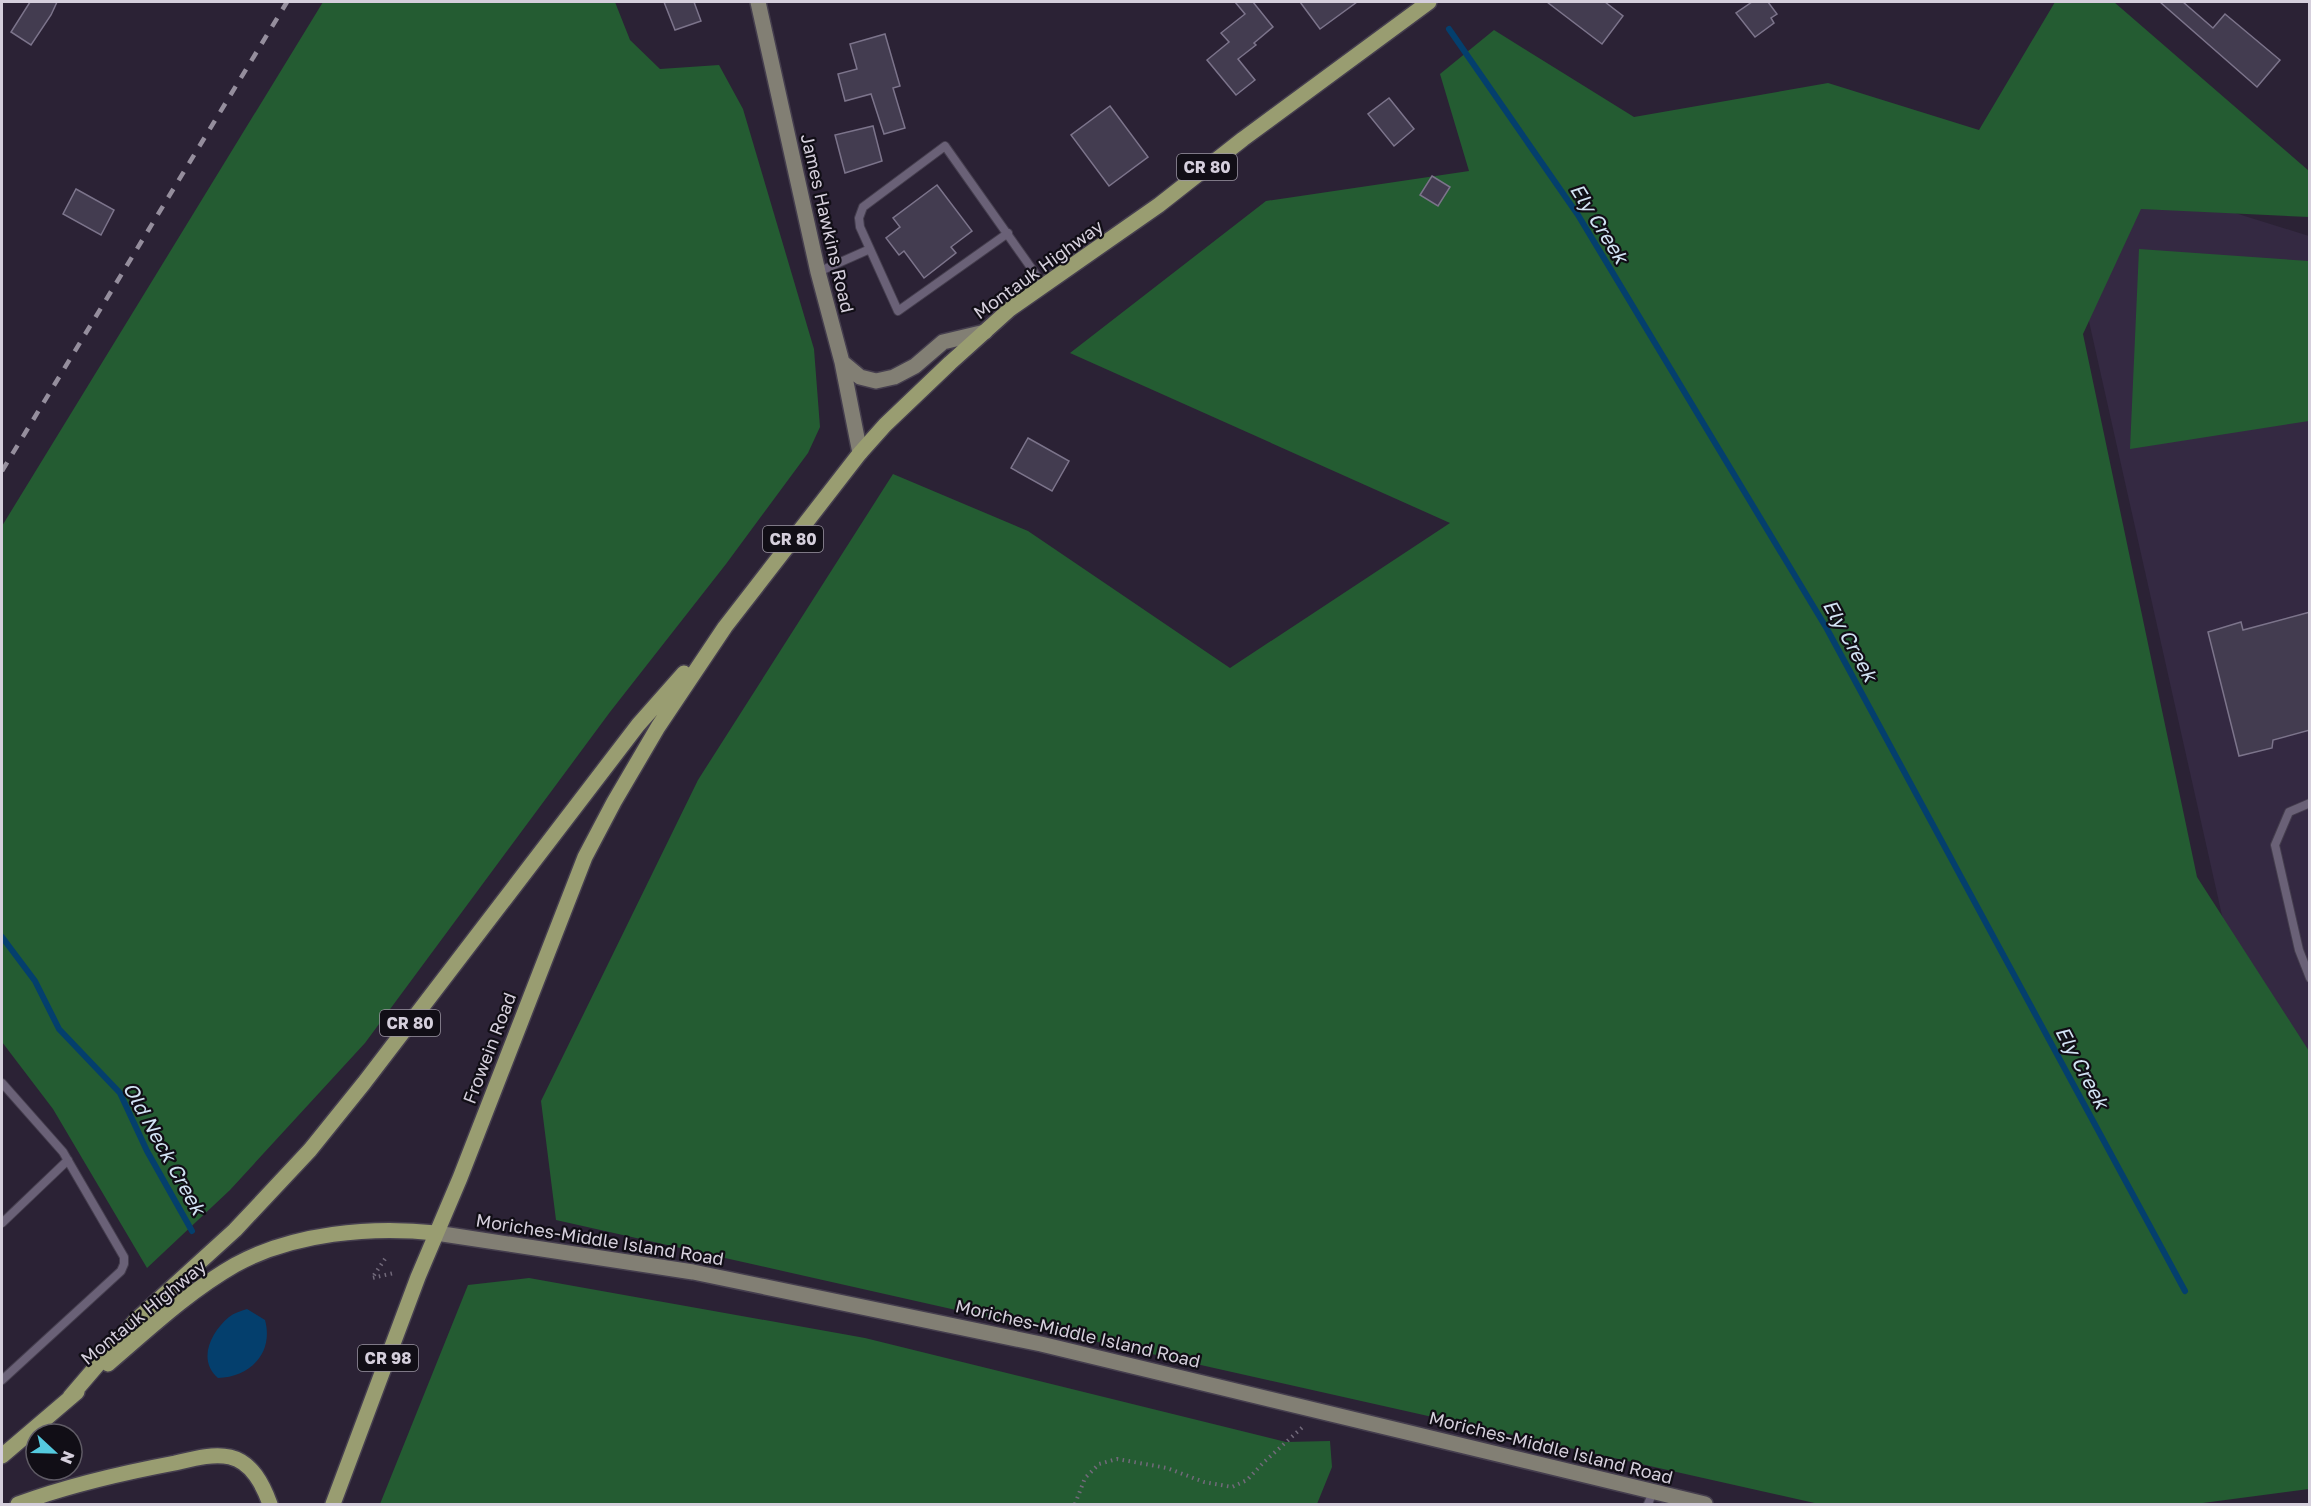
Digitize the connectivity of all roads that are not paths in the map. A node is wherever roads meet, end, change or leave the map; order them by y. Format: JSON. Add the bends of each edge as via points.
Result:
{"nodes":[{"id":1,"x":758,"y":2,"type":"edge"},
{"id":2,"x":1420,"y":4,"type":"edge"},
{"id":3,"x":1008,"y":233,"type":"junction"},
{"id":4,"x":870,"y":249,"type":"junction"},
{"id":5,"x":818,"y":272,"type":"junction"},
{"id":6,"x":1044,"y":286,"type":"junction"},
{"id":7,"x":985,"y":332,"type":"junction"},
{"id":8,"x":842,"y":362,"type":"junction"},
{"id":9,"x":861,"y":453,"type":"junction"},
{"id":10,"x":725,"y":627,"type":"junction"},
{"id":11,"x":2310,"y":803,"type":"edge"},
{"id":12,"x":2310,"y":978,"type":"edge"},
{"id":13,"x":2,"y":1083,"type":"edge"},
{"id":14,"x":68,"y":1160,"type":"junction"},
{"id":15,"x":2,"y":1223,"type":"edge"},
{"id":16,"x":436,"y":1233,"type":"junction"},
{"id":17,"x":2,"y":1380,"type":"edge"},
{"id":18,"x":70,"y":1397,"type":"junction"},
{"id":19,"x":8,"y":1443,"type":"edge"},
{"id":20,"x":2,"y":1456,"type":"edge"},
{"id":21,"x":1650,"y":1498,"type":"edge"},
{"id":22,"x":18,"y":1504,"type":"edge"},
{"id":23,"x":270,"y":1504,"type":"edge"},
{"id":24,"x":333,"y":1504,"type":"edge"},
{"id":25,"x":1705,"y":1504,"type":"edge"}],
"edges":[{"from":1,"to":5,"type":"main road","name":"James Hawkins Road"},
{"from":2,"to":6,"type":"main road","name":"Montauk Highway","number":"CR 80","via":[[1159,206]]},
{"from":3,"to":4,"type":"lane","via":[[898,311]]},
{"from":3,"to":4,"type":"lane","via":[[945,146],[863,207],[859,218]]},
{"from":3,"to":6,"type":"lane"},
{"from":4,"to":5,"type":"lane"},
{"from":5,"to":8,"type":"main road","name":"James Hawkins Road"},
{"from":6,"to":7,"type":"main road","name":"Montauk Highway","number":"CR 80"},
{"from":7,"to":8,"type":"main road","via":[[943,342],[915,366],[876,381],[860,377]]},
{"from":7,"to":9,"type":"main road","name":"Montauk Highway","number":"CR 80","via":[[891,419]]},
{"from":8,"to":9,"type":"main road","name":"James Hawkins Road"},
{"from":9,"to":10,"type":"main road","name":"Montauk Highway","number":"CR 80"},
{"from":10,"to":16,"type":"main road","name":"Frowein Road","number":"CR 80","via":[[658,727],[585,857]]},
{"from":10,"to":18,"type":"main road","number":"CR 80","via":[[638,725],[310,1150],[212,1253],[136,1320]]},
{"from":11,"to":12,"type":"lane","via":[[2289,812],[2275,845],[2299,950]]},
{"from":13,"to":14,"type":"lane"},
{"from":14,"to":15,"type":"lane"},
{"from":14,"to":17,"type":"lane","via":[[124,1257],[124,1264],[121,1271]]},
{"from":16,"to":18,"type":"main road","name":"Montauk Highway","number":"CR 80","via":[[391,1230],[332,1236],[292,1243],[250,1258],[182,1301]]},
{"from":16,"to":21,"type":"main road","name":"Moriches-Middle Island Road","via":[[682,1270],[856,1304],[1156,1370]]},
{"from":16,"to":24,"type":"main road","name":"Frowein Road","number":"CR 98"},
{"from":18,"to":19,"type":"main road","name":"Montauk Highway","number":"CR 80"},
{"from":19,"to":20,"type":"main road","name":"Montauk Highway","number":"CR 80"},
{"from":21,"to":25,"type":"main road","name":"Moriches-Middle Island Road"},
{"from":22,"to":23,"type":"main road","via":[[110,1476],[222,1456],[248,1467]]}]}
